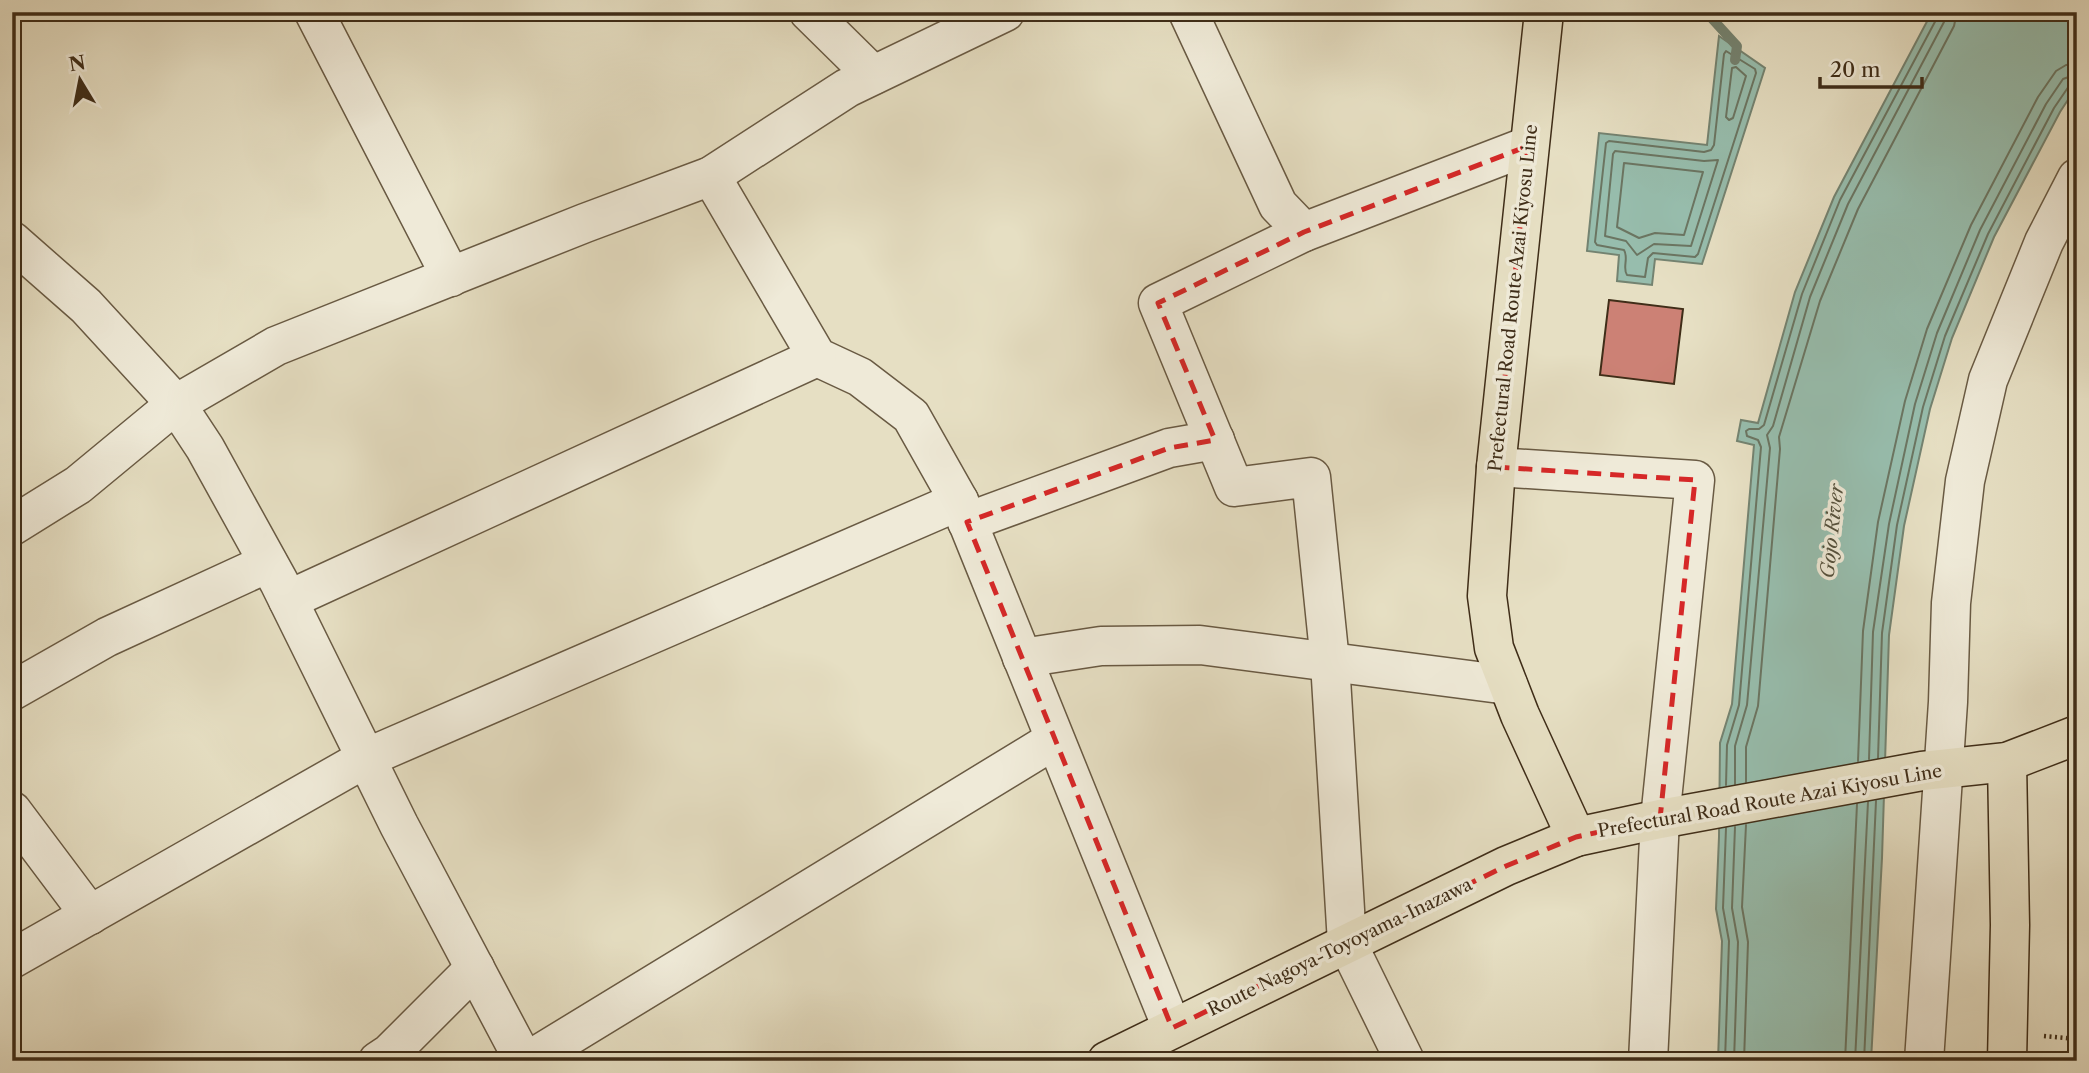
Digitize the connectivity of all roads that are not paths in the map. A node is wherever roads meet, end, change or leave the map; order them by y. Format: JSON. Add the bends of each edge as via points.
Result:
{"nodes":[{"id":1,"x":314,"y":12,"type":"edge"},
{"id":2,"x":809,"y":12,"type":"edge"},
{"id":3,"x":1005,"y":12,"type":"edge"},
{"id":4,"x":1188,"y":12,"type":"edge"},
{"id":5,"x":1544,"y":12,"type":"edge"},
{"id":6,"x":873,"y":75,"type":"junction"},
{"id":7,"x":1528,"y":145,"type":"junction"},
{"id":8,"x":711,"y":176,"type":"junction"},
{"id":9,"x":2077,"y":178,"type":"edge"},
{"id":10,"x":1304,"y":232,"type":"junction"},
{"id":11,"x":12,"y":241,"type":"edge"},
{"id":12,"x":452,"y":277,"type":"junction"},
{"id":13,"x":817,"y":357,"type":"junction"},
{"id":14,"x":176,"y":404,"type":"junction"},
{"id":15,"x":1215,"y":440,"type":"junction"},
{"id":16,"x":1496,"y":467,"type":"junction"},
{"id":17,"x":963,"y":511,"type":"junction"},
{"id":18,"x":12,"y":526,"type":"edge"},
{"id":19,"x":268,"y":563,"type":"junction"},
{"id":20,"x":288,"y":600,"type":"junction"},
{"id":21,"x":1022,"y":658,"type":"junction"},
{"id":22,"x":1330,"y":662,"type":"junction"},
{"id":23,"x":1508,"y":685,"type":"junction"},
{"id":24,"x":12,"y":691,"type":"edge"},
{"id":25,"x":2077,"y":736,"type":"edge"},
{"id":26,"x":1054,"y":740,"type":"junction"},
{"id":27,"x":366,"y":758,"type":"junction"},
{"id":28,"x":2007,"y":762,"type":"junction"},
{"id":29,"x":1933,"y":770,"type":"junction"},
{"id":30,"x":12,"y":811,"type":"edge"},
{"id":31,"x":1670,"y":817,"type":"junction"},
{"id":32,"x":1576,"y":837,"type":"junction"},
{"id":33,"x":90,"y":915,"type":"junction"},
{"id":34,"x":1347,"y":943,"type":"junction"},
{"id":35,"x":12,"y":959,"type":"edge"},
{"id":36,"x":475,"y":968,"type":"junction"},
{"id":37,"x":1172,"y":1028,"type":"junction"},
{"id":38,"x":378,"y":1061,"type":"edge"},
{"id":39,"x":526,"y":1061,"type":"edge"},
{"id":40,"x":1107,"y":1061,"type":"edge"},
{"id":41,"x":1405,"y":1061,"type":"edge"},
{"id":42,"x":1648,"y":1061,"type":"edge"},
{"id":43,"x":1924,"y":1061,"type":"edge"},
{"id":44,"x":2007,"y":1061,"type":"edge"}],
"edges":[{"from":1,"to":12,"type":"street"},
{"from":2,"to":6,"type":"street"},
{"from":3,"to":6,"type":"street"},
{"from":4,"to":10,"type":"street","via":[[1278,205]]},
{"from":5,"to":7,"type":"main road","name":"Prefectural Road Route Azai Kiyosu Line"},
{"from":6,"to":8,"type":"street"},
{"from":7,"to":10,"type":"street"},
{"from":7,"to":16,"type":"main road","name":"Prefectural Road Route Azai Kiyosu Line"},
{"from":8,"to":12,"type":"street"},
{"from":8,"to":13,"type":"street"},
{"from":9,"to":29,"type":"street","via":[[2044,242],[1988,380],[1965,481]]},
{"from":10,"to":15,"type":"street","via":[[1158,303]]},
{"from":11,"to":14,"type":"street","via":[[86,306]]},
{"from":12,"to":14,"type":"street","via":[[276,346]]},
{"from":13,"to":17,"type":"street","via":[[860,377],[911,416]]},
{"from":13,"to":20,"type":"street"},
{"from":14,"to":18,"type":"street","via":[[78,485]]},
{"from":14,"to":19,"type":"street"},
{"from":15,"to":17,"type":"street","via":[[1169,449]]},
{"from":15,"to":22,"type":"street","via":[[1234,487],[1311,477]]},
{"from":16,"to":23,"type":"main road","name":"Prefectural Road Route Azai Kiyosu Line","via":[[1487,596],[1494,648]]},
{"from":16,"to":31,"type":"street","via":[[1695,480]]},
{"from":17,"to":21,"type":"street"},
{"from":17,"to":27,"type":"street"},
{"from":19,"to":20,"type":"street"},
{"from":19,"to":24,"type":"street","via":[[107,637]]},
{"from":20,"to":27,"type":"street"},
{"from":21,"to":22,"type":"street","via":[[1101,646],[1200,645]]},
{"from":21,"to":26,"type":"street"},
{"from":22,"to":23,"type":"street"},
{"from":22,"to":34,"type":"street"},
{"from":23,"to":32,"type":"main road","name":"Prefectural Road Route Azai Kiyosu Line"},
{"from":25,"to":28,"type":"main road"},
{"from":26,"to":37,"type":"street"},
{"from":26,"to":39,"type":"street"},
{"from":27,"to":33,"type":"street"},
{"from":27,"to":36,"type":"street"},
{"from":28,"to":29,"type":"main road","name":"Prefectural Road Route Azai Kiyosu Line"},
{"from":28,"to":44,"type":"main road"},
{"from":29,"to":31,"type":"main road","name":"Prefectural Road Route Azai Kiyosu Line"},
{"from":29,"to":43,"type":"street"},
{"from":30,"to":33,"type":"street"},
{"from":31,"to":32,"type":"main road","name":"Prefectural Road Route Azai Kiyosu Line"},
{"from":31,"to":42,"type":"street"},
{"from":32,"to":34,"type":"main road","name":"Route Nagoya-Toyoyama-Inazawa"},
{"from":33,"to":35,"type":"street"},
{"from":34,"to":37,"type":"main road","name":"Route Nagoya-Toyoyama-Inazawa"},
{"from":34,"to":41,"type":"street"},
{"from":36,"to":38,"type":"street"},
{"from":36,"to":39,"type":"street"},
{"from":37,"to":40,"type":"main road","name":"Route Nagoya-Toyoyama-Inazawa"}]}
